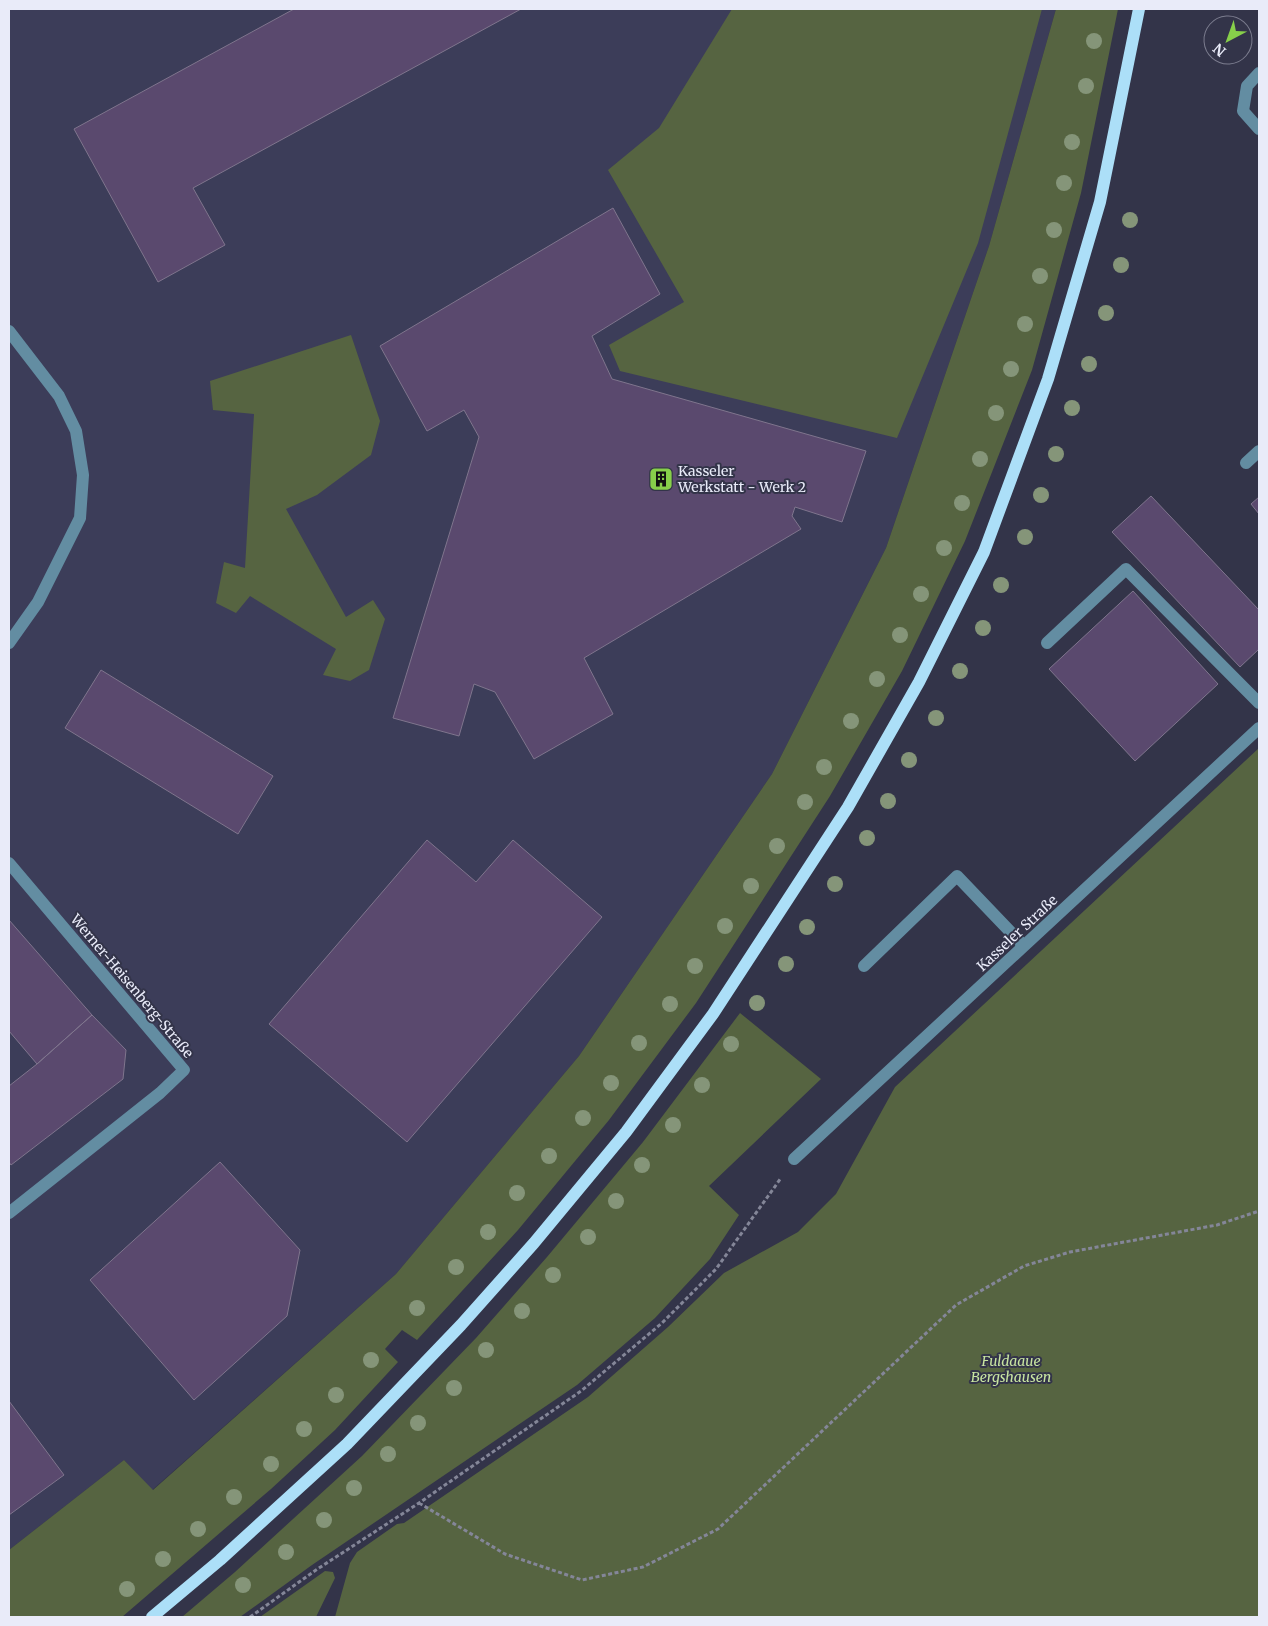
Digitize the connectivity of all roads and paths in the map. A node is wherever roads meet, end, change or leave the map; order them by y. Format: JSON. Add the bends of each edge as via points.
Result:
{"nodes":[{"id":1,"x":1139,"y":9,"type":"edge"},
{"id":2,"x":1259,"y":73,"type":"edge"},
{"id":3,"x":1259,"y":129,"type":"edge"},
{"id":4,"x":9,"y":331,"type":"edge"},
{"id":5,"x":1259,"y":451,"type":"edge"},
{"id":6,"x":1246,"y":463,"type":"dead end"},
{"id":7,"x":1047,"y":643,"type":"dead end"},
{"id":8,"x":9,"y":644,"type":"edge"},
{"id":9,"x":1259,"y":702,"type":"edge"},
{"id":10,"x":1259,"y":728,"type":"edge"},
{"id":11,"x":9,"y":863,"type":"edge"},
{"id":12,"x":1024,"y":946,"type":"junction"},
{"id":13,"x":864,"y":966,"type":"dead end"},
{"id":14,"x":794,"y":1159,"type":"joint"},
{"id":15,"x":1259,"y":1212,"type":"edge"},
{"id":16,"x":9,"y":1213,"type":"edge"},
{"id":17,"x":418,"y":1503,"type":"junction"},
{"id":18,"x":152,"y":1617,"type":"edge"},
{"id":19,"x":250,"y":1617,"type":"edge"}],
"edges":[{"from":1,"to":18,"type":"main road","via":[[1100,202],[1048,379],[984,552],[919,682],[848,807],[713,1014],[626,1132],[534,1243],[347,1444]]},
{"from":2,"to":3,"type":"street","via":[[1247,86],[1243,111]]},
{"from":4,"to":8,"type":"street","via":[[59,396],[76,431],[83,475],[80,518],[38,602]]},
{"from":5,"to":6,"type":"street"},
{"from":7,"to":9,"type":"street","via":[[1126,568]]},
{"from":10,"to":12,"type":"street","name":"Kasseler Straße"},
{"from":11,"to":16,"type":"street","name":"Werner-Heisenberg-Straße","via":[[184,1070],[160,1093]]},
{"from":12,"to":13,"type":"street","via":[[957,876]]},
{"from":12,"to":14,"type":"street","name":"Kasseler Straße"},
{"from":14,"to":17,"type":"path","via":[[716,1269],[662,1323],[582,1391]]},
{"from":15,"to":17,"type":"path","via":[[1217,1225],[1070,1252],[1024,1266],[956,1305],[718,1529],[643,1568],[582,1580],[505,1554]]},
{"from":17,"to":19,"type":"path"}]}
